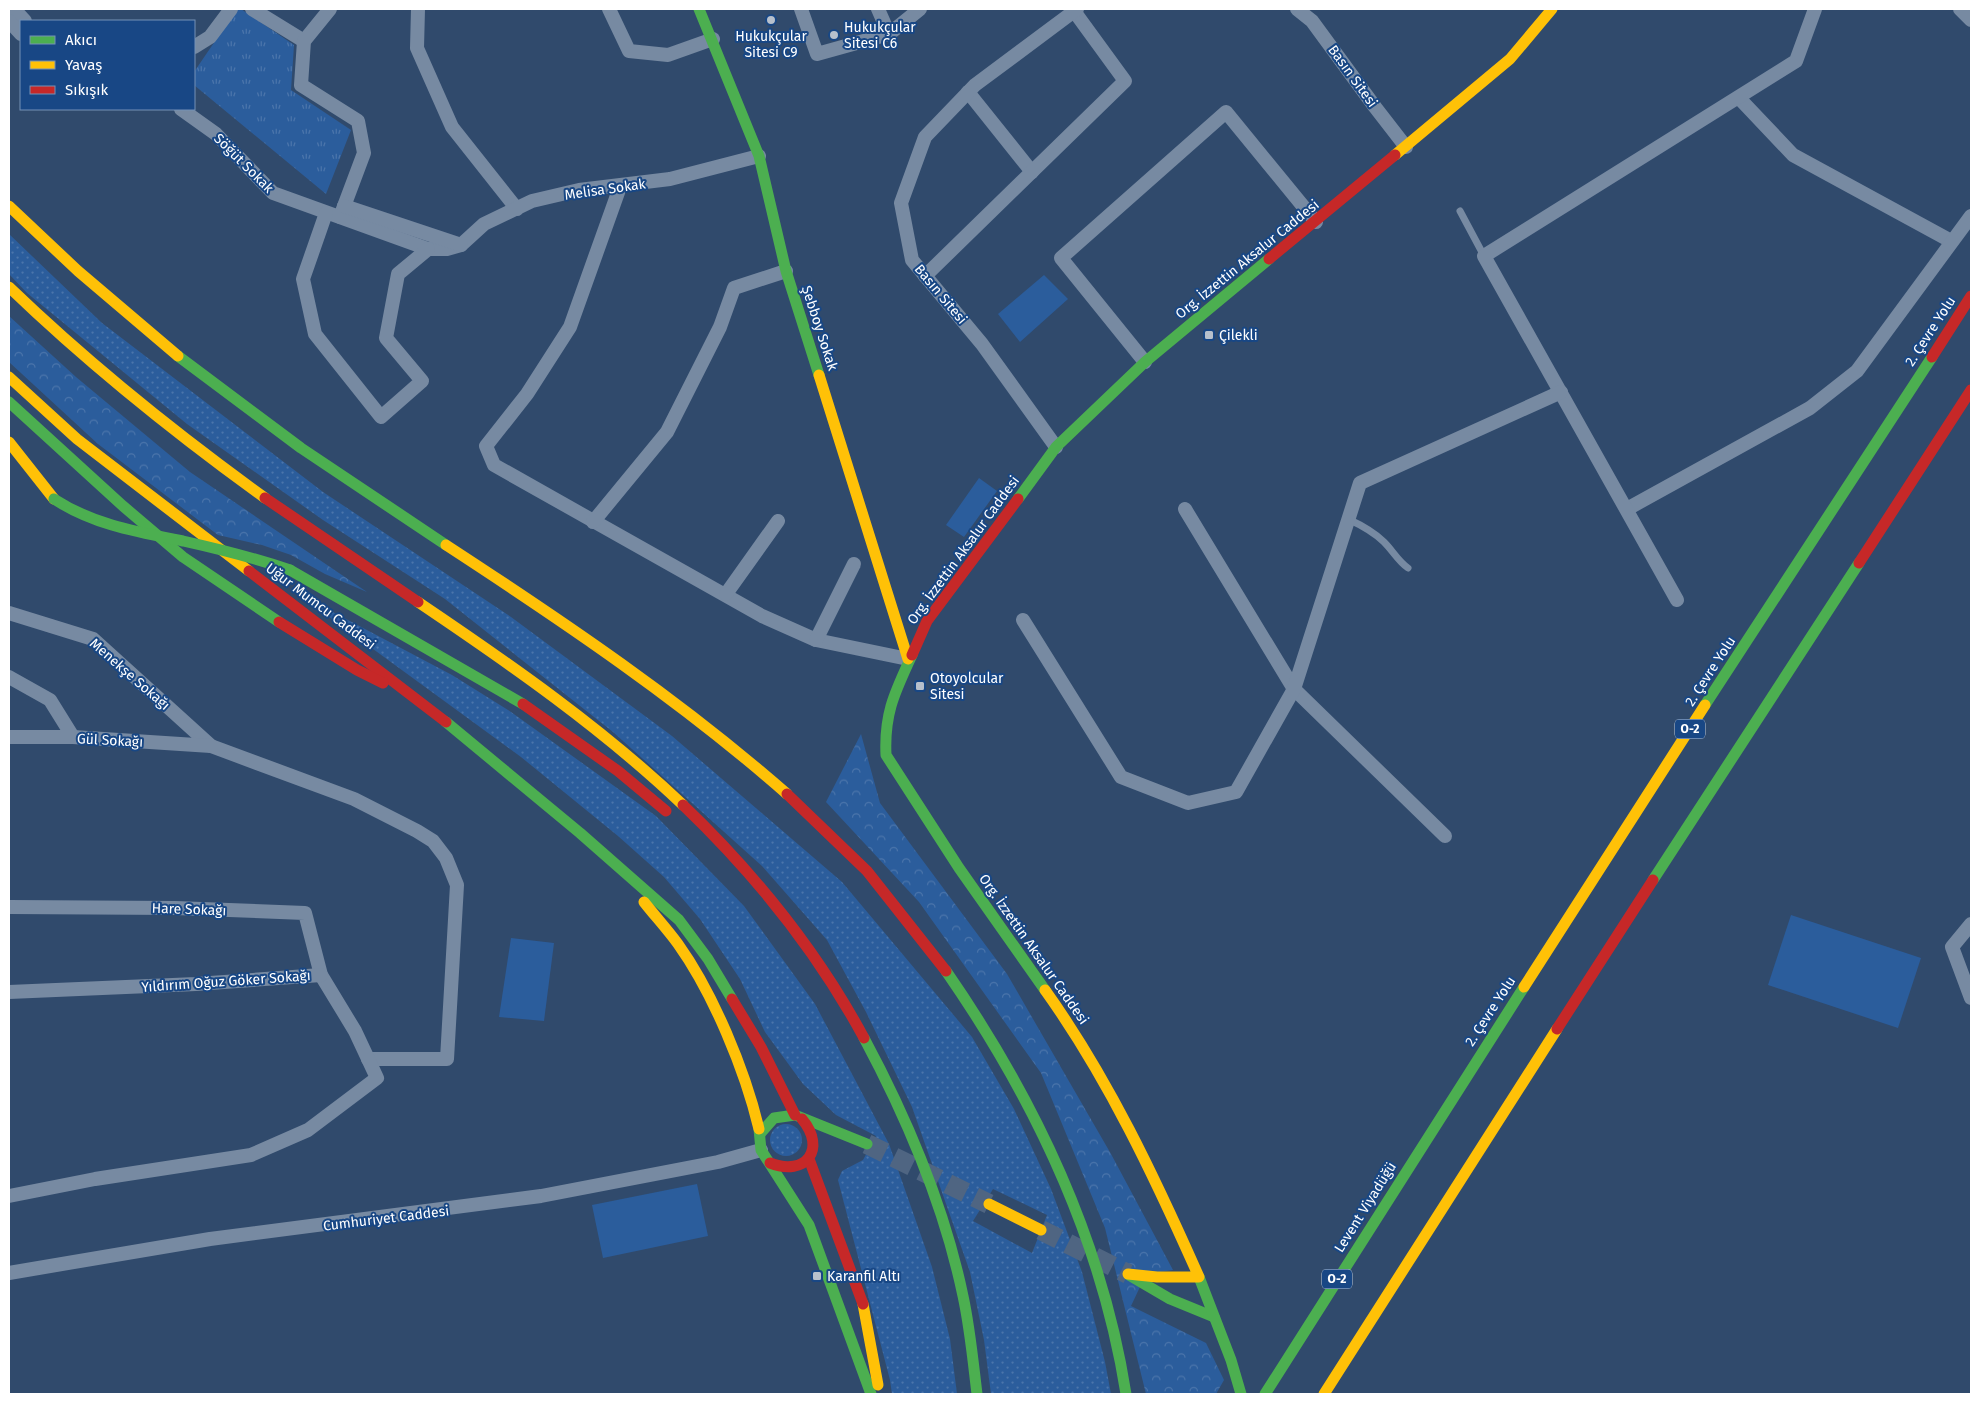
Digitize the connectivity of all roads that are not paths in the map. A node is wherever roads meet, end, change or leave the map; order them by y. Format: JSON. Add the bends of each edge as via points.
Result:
{"nodes":[{"id":1,"x":14,"y":9,"type":"edge"},
{"id":2,"x":231,"y":9,"type":"edge"},
{"id":3,"x":252,"y":9,"type":"edge"},
{"id":4,"x":330,"y":9,"type":"edge"},
{"id":5,"x":418,"y":9,"type":"edge"},
{"id":6,"x":609,"y":9,"type":"edge"},
{"id":7,"x":700,"y":9,"type":"edge"},
{"id":8,"x":800,"y":9,"type":"edge"},
{"id":9,"x":878,"y":9,"type":"edge"},
{"id":10,"x":920,"y":9,"type":"edge"},
{"id":11,"x":1297,"y":9,"type":"edge"},
{"id":12,"x":1552,"y":9,"type":"edge"},
{"id":13,"x":1815,"y":9,"type":"edge"},
{"id":14,"x":1960,"y":9,"type":"edge"},
{"id":15,"x":1075,"y":10,"type":"edge"},
{"id":16,"x":24,"y":20,"type":"edge"},
{"id":17,"x":1971,"y":20,"type":"edge"},
{"id":18,"x":9,"y":21,"type":"edge"},
{"id":19,"x":20,"y":33,"type":"edge"},
{"id":20,"x":889,"y":34,"type":"junction"},
{"id":21,"x":712,"y":39,"type":"junction"},
{"id":22,"x":304,"y":41,"type":"junction"},
{"id":23,"x":195,"y":46,"type":"edge"},
{"id":24,"x":968,"y":92,"type":"junction"},
{"id":25,"x":1739,"y":98,"type":"junction"},
{"id":26,"x":182,"y":110,"type":"edge"},
{"id":27,"x":1406,"y":146,"type":"junction"},
{"id":28,"x":759,"y":156,"type":"junction"},
{"id":29,"x":1032,"y":172,"type":"junction"},
{"id":30,"x":620,"y":187,"type":"junction"},
{"id":31,"x":9,"y":206,"type":"edge"},
{"id":32,"x":517,"y":209,"type":"junction"},
{"id":33,"x":1460,"y":211,"type":"dead end"},
{"id":34,"x":326,"y":212,"type":"junction"},
{"id":35,"x":342,"y":212,"type":"junction"},
{"id":36,"x":1971,"y":216,"type":"edge"},
{"id":37,"x":1316,"y":222,"type":"junction"},
{"id":38,"x":1951,"y":241,"type":"junction"},
{"id":39,"x":462,"y":245,"type":"junction"},
{"id":40,"x":428,"y":249,"type":"junction"},
{"id":41,"x":1484,"y":256,"type":"junction"},
{"id":42,"x":786,"y":271,"type":"junction"},
{"id":43,"x":926,"y":276,"type":"junction"},
{"id":44,"x":9,"y":287,"type":"edge"},
{"id":45,"x":1971,"y":296,"type":"edge"},
{"id":46,"x":1145,"y":362,"type":"junction"},
{"id":47,"x":9,"y":377,"type":"edge"},
{"id":48,"x":1971,"y":390,"type":"edge"},
{"id":49,"x":1561,"y":392,"type":"junction"},
{"id":50,"x":9,"y":402,"type":"edge"},
{"id":51,"x":9,"y":442,"type":"edge"},
{"id":52,"x":1056,"y":447,"type":"junction"},
{"id":53,"x":1185,"y":509,"type":"dead end"},
{"id":54,"x":1627,"y":509,"type":"junction"},
{"id":55,"x":1348,"y":519,"type":"junction"},
{"id":56,"x":778,"y":521,"type":"dead end"},
{"id":57,"x":593,"y":522,"type":"junction"},
{"id":58,"x":854,"y":564,"type":"dead end"},
{"id":59,"x":1408,"y":568,"type":"dead end"},
{"id":60,"x":726,"y":594,"type":"junction"},
{"id":61,"x":1677,"y":600,"type":"dead end"},
{"id":62,"x":9,"y":613,"type":"edge"},
{"id":63,"x":1023,"y":620,"type":"dead end"},
{"id":64,"x":816,"y":640,"type":"junction"},
{"id":65,"x":908,"y":659,"type":"junction"},
{"id":66,"x":9,"y":677,"type":"edge"},
{"id":67,"x":1294,"y":689,"type":"junction"},
{"id":68,"x":410,"y":696,"type":"junction"},
{"id":69,"x":9,"y":737,"type":"edge"},
{"id":70,"x":73,"y":737,"type":"junction"},
{"id":71,"x":211,"y":746,"type":"junction"},
{"id":72,"x":676,"y":819,"type":"dead end"},
{"id":73,"x":697,"y":836,"type":"dead end"},
{"id":74,"x":1445,"y":836,"type":"dead end"},
{"id":75,"x":612,"y":862,"type":"junction"},
{"id":76,"x":744,"y":867,"type":"junction"},
{"id":77,"x":9,"y":907,"type":"edge"},
{"id":78,"x":1971,"y":924,"type":"edge"},
{"id":79,"x":321,"y":975,"type":"junction"},
{"id":80,"x":9,"y":992,"type":"edge"},
{"id":81,"x":1971,"y":998,"type":"edge"},
{"id":82,"x":368,"y":1059,"type":"junction"},
{"id":83,"x":798,"y":1117,"type":"junction"},
{"id":84,"x":760,"y":1134,"type":"junction"},
{"id":85,"x":855,"y":1138,"type":"junction"},
{"id":86,"x":867,"y":1144,"type":"tunnel mouth"},
{"id":87,"x":761,"y":1150,"type":"junction"},
{"id":88,"x":819,"y":1150,"type":"junction"},
{"id":89,"x":770,"y":1163,"type":"junction"},
{"id":90,"x":1410,"y":1164,"type":"joint"},
{"id":91,"x":9,"y":1196,"type":"edge"},
{"id":92,"x":989,"y":1204,"type":"tunnel mouth"},
{"id":93,"x":1041,"y":1230,"type":"tunnel mouth"},
{"id":94,"x":9,"y":1273,"type":"edge"},
{"id":95,"x":1199,"y":1277,"type":"junction"},
{"id":96,"x":1214,"y":1317,"type":"junction"},
{"id":97,"x":871,"y":1394,"type":"edge"},
{"id":98,"x":878,"y":1394,"type":"edge"},
{"id":99,"x":977,"y":1394,"type":"edge"},
{"id":100,"x":1126,"y":1394,"type":"edge"},
{"id":101,"x":1241,"y":1394,"type":"edge"},
{"id":102,"x":1265,"y":1394,"type":"edge"},
{"id":103,"x":1324,"y":1394,"type":"edge"}],
"edges":[{"from":1,"to":16,"type":"street"},
{"from":2,"to":23,"type":"street","via":[[210,37]]},
{"from":3,"to":22,"type":"street"},
{"from":4,"to":22,"type":"street"},
{"from":5,"to":32,"type":"street","via":[[417,48],[452,128]]},
{"from":6,"to":21,"type":"street","via":[[629,51],[668,55]]},
{"from":7,"to":21,"type":"main road","name":"Şebboy Sokak"},
{"from":8,"to":20,"type":"street","via":[[818,54]]},
{"from":9,"to":20,"type":"street"},
{"from":10,"to":20,"type":"street"},
{"from":11,"to":27,"type":"street","name":"Basın Sitesi","via":[[1312,20]]},
{"from":12,"to":27,"type":"main road","name":"Org. İzzettin Aksalur Caddesi","via":[[1510,59]]},
{"from":13,"to":25,"type":"street","via":[[1796,61]]},
{"from":14,"to":17,"type":"street"},
{"from":15,"to":24,"type":"street","name":"Basın Sitesi"},
{"from":15,"to":29,"type":"street","via":[[1125,81]]},
{"from":18,"to":19,"type":"street"},
{"from":21,"to":28,"type":"main road","name":"Şebboy Sokak"},
{"from":22,"to":35,"type":"street","via":[[301,85],[358,121],[364,153]]},
{"from":24,"to":29,"type":"street"},
{"from":24,"to":43,"type":"street","name":"Basın Sitesi","via":[[925,137],[901,203],[912,260]]},
{"from":25,"to":38,"type":"street","via":[[1793,155]]},
{"from":25,"to":41,"type":"street"},
{"from":26,"to":34,"type":"street","name":"Söğüt Sokak","via":[[216,134],[272,193]]},
{"from":27,"to":37,"type":"main road","name":"Org. İzzettin Aksalur Caddesi"},
{"from":28,"to":30,"type":"street","name":"Melisa Sokak","via":[[670,179]]},
{"from":28,"to":42,"type":"main road","name":"Şebboy Sokak"},
{"from":29,"to":43,"type":"street"},
{"from":30,"to":32,"type":"street","name":"Melisa Sokak","via":[[579,190],[532,201]]},
{"from":30,"to":57,"type":"street","via":[[570,327],[527,394],[486,446],[494,465]]},
{"from":31,"to":100,"type":"main road","via":[[100,292],[205,378],[308,453],[659,690],[756,766],[867,870],[975,1013],[1034,1117],[1058,1167],[1085,1237],[1108,1314]]},
{"from":32,"to":39,"type":"street","name":"Melisa Sokak","via":[[484,224]]},
{"from":33,"to":41,"type":"lane"},
{"from":34,"to":35,"type":"street","name":"Söğüt Sokak"},
{"from":34,"to":40,"type":"street","via":[[302,279],[315,334],[381,417],[422,381],[386,338],[398,274]]},
{"from":35,"to":39,"type":"street"},
{"from":35,"to":40,"type":"street"},
{"from":36,"to":38,"type":"street"},
{"from":37,"to":46,"type":"main road","name":"Org. İzzettin Aksalur Caddesi"},
{"from":37,"to":46,"type":"street","via":[[1226,112],[1061,258]]},
{"from":38,"to":54,"type":"street","via":[[1857,371],[1810,408]]},
{"from":39,"to":40,"type":"street"},
{"from":41,"to":49,"type":"street"},
{"from":42,"to":57,"type":"street","via":[[734,288],[720,327],[666,432]]},
{"from":42,"to":65,"type":"main road","name":"Şebboy Sokak"},
{"from":43,"to":52,"type":"street","name":"Basın Sitesi","via":[[982,344]]},
{"from":44,"to":76,"type":"main road","via":[[134,400],[205,455],[572,710],[673,796]]},
{"from":45,"to":90,"type":"main road","name":"2. Çevre Yolu","number":"O-2","via":[[1617,839]]},
{"from":46,"to":52,"type":"main road","name":"Org. İzzettin Aksalur Caddesi"},
{"from":47,"to":68,"type":"main road","name":"Uğur Mumcu Caddesi","via":[[77,439],[367,659]]},
{"from":48,"to":103,"type":"main road"},
{"from":49,"to":54,"type":"street"},
{"from":49,"to":55,"type":"street","via":[[1360,483]]},
{"from":50,"to":68,"type":"main road","via":[[183,557],[302,637],[357,670]]},
{"from":51,"to":72,"type":"main road","bridge":true,"via":[[54,500],[80,515],[102,524],[212,548],[290,570],[316,583],[519,701],[618,771]]},
{"from":52,"to":65,"type":"main road","name":"Org. İzzettin Aksalur Caddesi","via":[[927,621]]},
{"from":53,"to":67,"type":"street"},
{"from":54,"to":61,"type":"street"},
{"from":55,"to":59,"type":"lane","via":[[1364,526],[1385,542],[1400,563]]},
{"from":55,"to":67,"type":"street"},
{"from":56,"to":60,"type":"street"},
{"from":57,"to":60,"type":"street"},
{"from":58,"to":64,"type":"street"},
{"from":60,"to":64,"type":"street","via":[[762,616]]},
{"from":62,"to":71,"type":"street","name":"Menekşe Sokağı","via":[[93,639]]},
{"from":63,"to":67,"type":"street","via":[[1121,777],[1188,803],[1236,792]]},
{"from":64,"to":65,"type":"street"},
{"from":65,"to":95,"type":"main road","name":"Org. İzzettin Aksalur Caddesi","via":[[890,702],[885,733],[886,755],[959,868],[1069,1023],[1153,1173]]},
{"from":66,"to":70,"type":"street","via":[[50,700]]},
{"from":67,"to":74,"type":"street"},
{"from":68,"to":75,"type":"main road","name":"Uğur Mumcu Caddesi","via":[[441,718]]},
{"from":69,"to":70,"type":"street","name":"Gül Sokağı"},
{"from":70,"to":71,"type":"street","name":"Gül Sokağı"},
{"from":71,"to":82,"type":"street","via":[[354,799],[418,831],[433,841],[446,858],[457,885],[447,1059]]},
{"from":73,"to":76,"type":"main road"},
{"from":75,"to":83,"type":"main road","via":[[679,920],[708,959]]},
{"from":75,"to":84,"type":"main road","via":[[678,944],[699,976],[737,1058]]},
{"from":76,"to":99,"type":"main road","via":[[798,932],[825,972],[861,1031],[898,1102],[934,1193],[951,1250],[963,1296]]},
{"from":77,"to":79,"type":"street","name":"Hare Sokağı","via":[[306,913]]},
{"from":78,"to":81,"type":"street","via":[[1952,947]]},
{"from":79,"to":80,"type":"street","name":"Yıldırım Oğuz Göker Sokağı"},
{"from":79,"to":82,"type":"street","name":"Yıldırım Oğuz Göker Sokağı"},
{"from":82,"to":91,"type":"street","name":"Yıldırım Oğuz Göker Sokağı","via":[[377,1078],[308,1130],[251,1155]]},
{"from":83,"to":84,"type":"main road","via":[[778,1116]]},
{"from":83,"to":85,"type":"main road"},
{"from":83,"to":88,"type":"main road","via":[[813,1132]]},
{"from":84,"to":87,"type":"main road"},
{"from":85,"to":86,"type":"main road"},
{"from":85,"to":88,"type":"main road"},
{"from":87,"to":89,"type":"main road"},
{"from":87,"to":94,"type":"street","name":"Cumhuriyet Caddesi","via":[[660,1174],[532,1198],[201,1241]]},
{"from":88,"to":89,"type":"main road","via":[[795,1168],[787,1169]]},
{"from":88,"to":98,"type":"main road","via":[[862,1301]]},
{"from":89,"to":97,"type":"main road","via":[[809,1225]]},
{"from":90,"to":102,"type":"main road","name":"Levent Viyadüğü","number":"O-2"},
{"from":92,"to":93,"type":"main road"},
{"from":95,"to":96,"type":"main road","name":"Org. İzzettin Aksalur Caddesi"},
{"from":95,"to":96,"type":"main road","via":[[1128,1274],[1149,1290]]},
{"from":96,"to":101,"type":"main road","name":"Org. İzzettin Aksalur Caddesi"}]}
